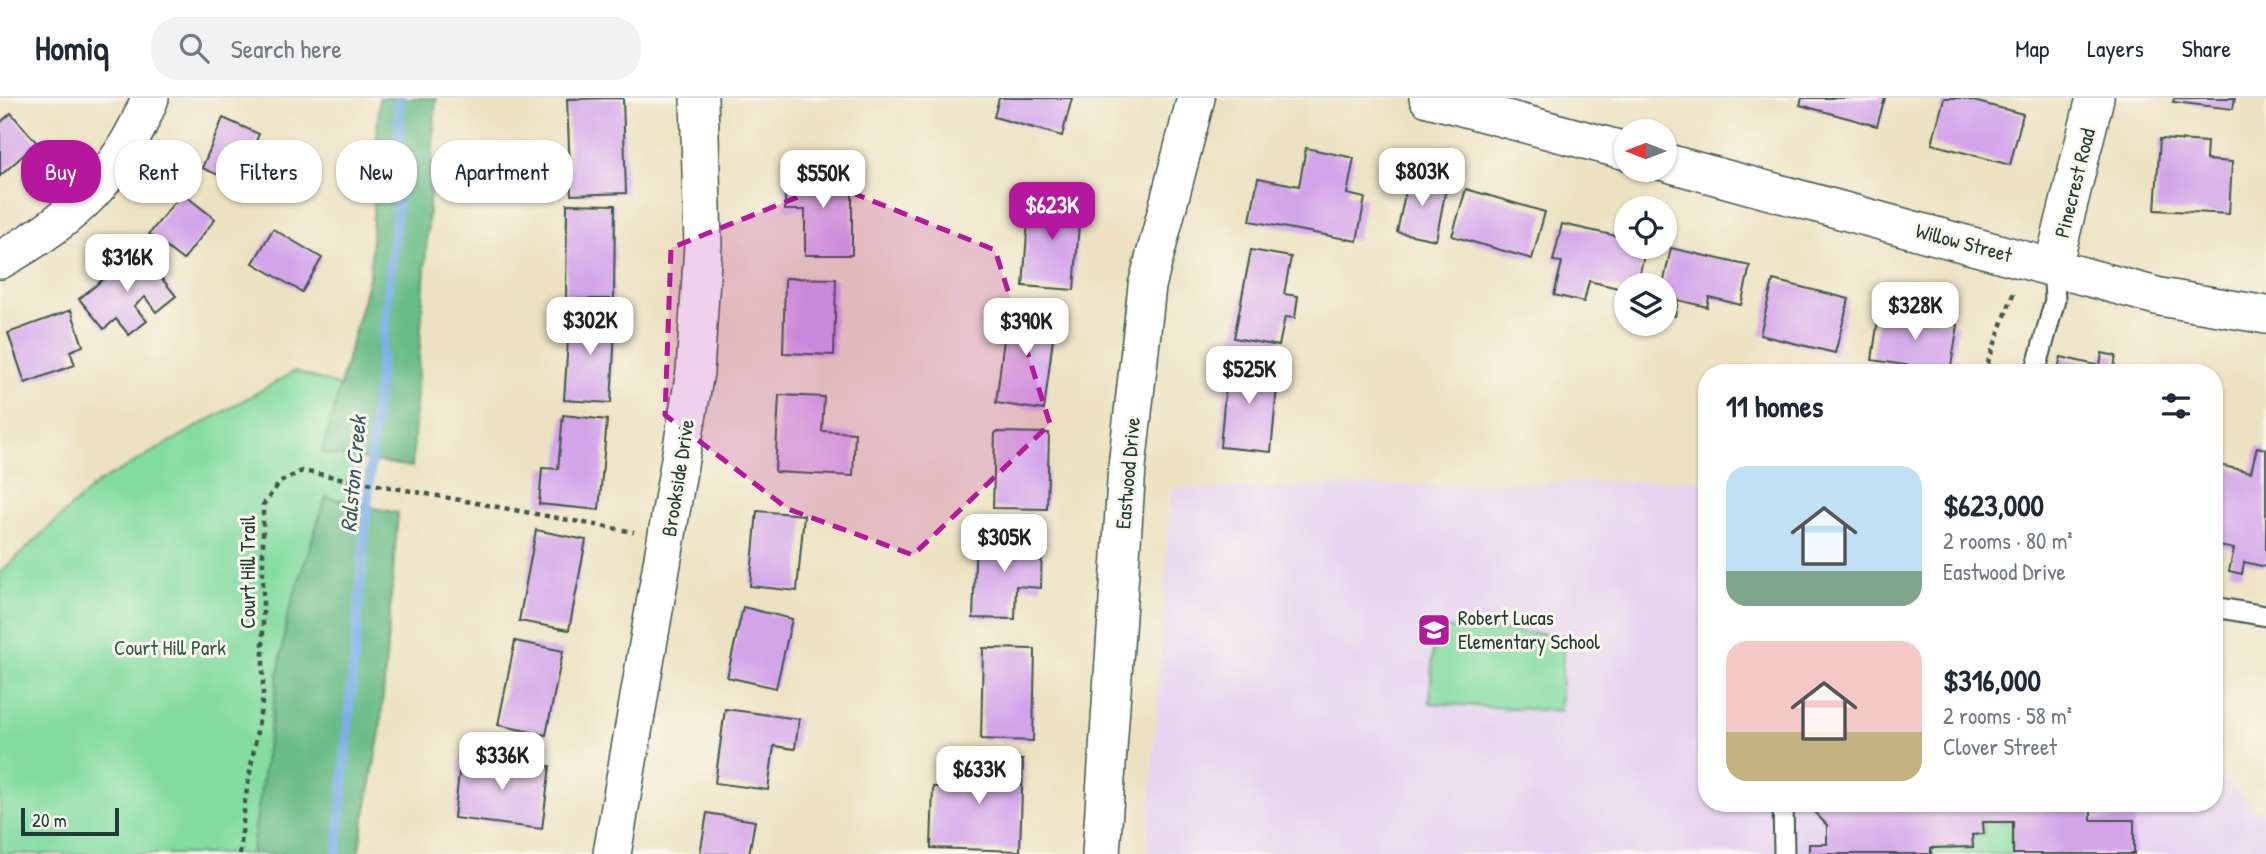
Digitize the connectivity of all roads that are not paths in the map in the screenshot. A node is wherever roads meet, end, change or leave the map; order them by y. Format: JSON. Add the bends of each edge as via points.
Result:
{"nodes":[{"id":1,"x":150,"y":98,"type":"edge"},
{"id":2,"x":699,"y":98,"type":"edge"},
{"id":3,"x":1196,"y":98,"type":"edge"},
{"id":4,"x":1428,"y":98,"type":"edge"},
{"id":5,"x":2095,"y":98,"type":"edge"},
{"id":6,"x":1614,"y":148,"type":"edge"},
{"id":7,"x":1677,"y":166,"type":"edge"},
{"id":8,"x":0,"y":260,"type":"edge"},
{"id":9,"x":2053,"y":267,"type":"junction"},
{"id":10,"x":2266,"y":315,"type":"edge"},
{"id":11,"x":2037,"y":364,"type":"edge"},
{"id":12,"x":2223,"y":609,"type":"edge"},
{"id":13,"x":2266,"y":616,"type":"edge"},
{"id":14,"x":1783,"y":812,"type":"edge"},
{"id":15,"x":612,"y":854,"type":"edge"},
{"id":16,"x":1101,"y":854,"type":"edge"},
{"id":17,"x":1784,"y":854,"type":"edge"}],
"edges":[{"from":1,"to":8,"type":"street","via":[[115,167],[82,205],[43,236]]},
{"from":2,"to":15,"type":"street","name":"Brookside Drive","via":[[701,309],[695,372]]},
{"from":3,"to":16,"type":"street","name":"Eastwood Drive","via":[[1147,286],[1127,467]]},
{"from":4,"to":6,"type":"street"},
{"from":5,"to":9,"type":"street","name":"Pinecrest Road"},
{"from":7,"to":9,"type":"street","name":"Willow Street"},
{"from":9,"to":10,"type":"street","name":"Willow Street","via":[[2160,297]]},
{"from":9,"to":11,"type":"lane","via":[[2055,300]]},
{"from":12,"to":13,"type":"lane"},
{"from":14,"to":17,"type":"lane"}]}
